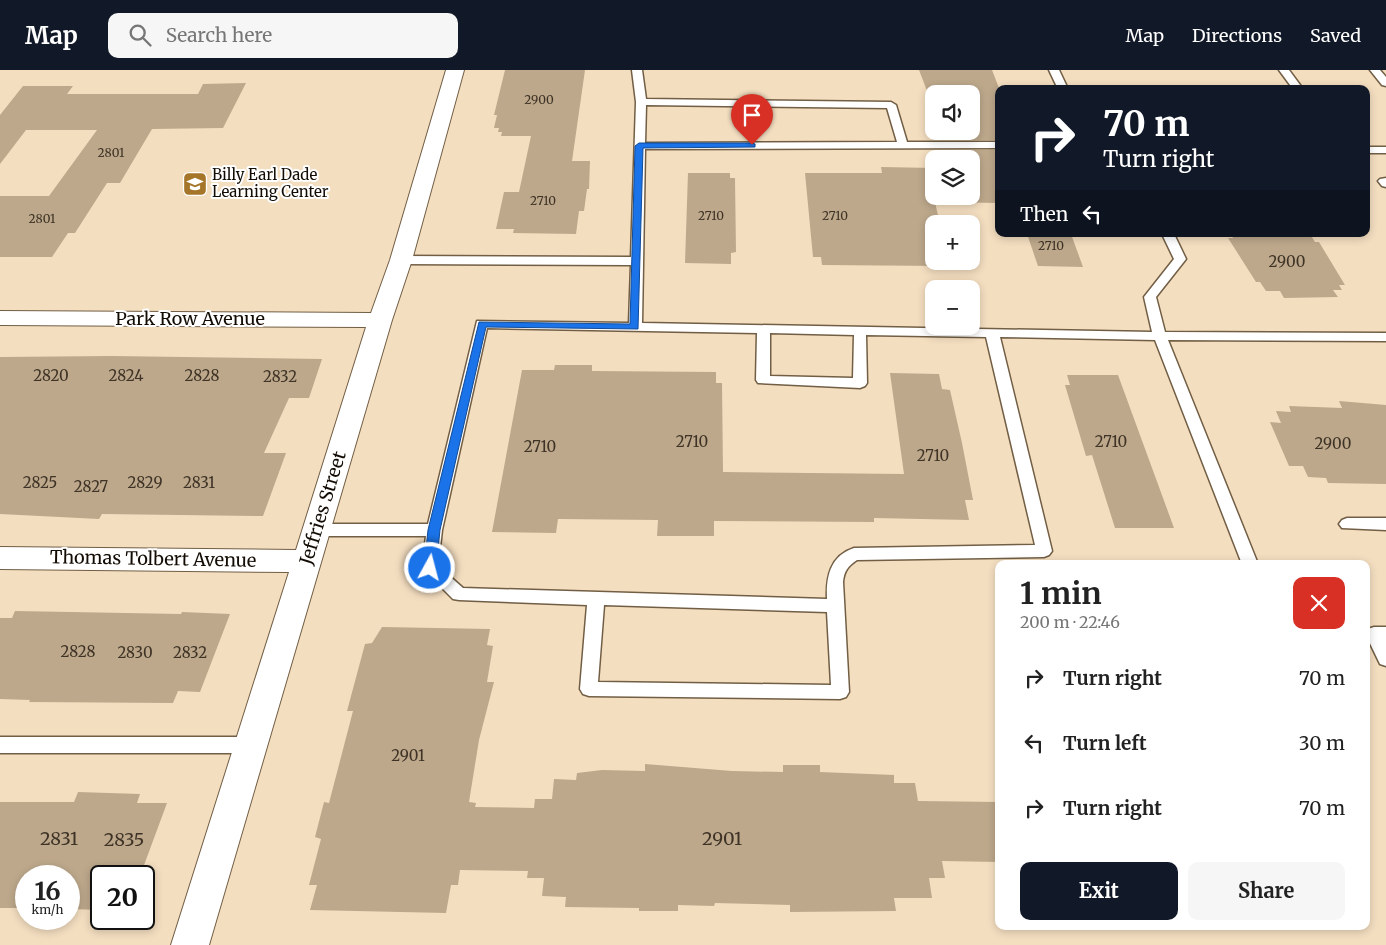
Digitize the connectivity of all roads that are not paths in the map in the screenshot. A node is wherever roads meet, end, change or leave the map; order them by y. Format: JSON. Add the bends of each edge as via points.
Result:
{"nodes":[{"id":1,"x":455,"y":70,"type":"edge"},
{"id":2,"x":637,"y":70,"type":"edge"},
{"id":3,"x":1054,"y":70,"type":"edge"},
{"id":4,"x":1284,"y":70,"type":"edge"},
{"id":5,"x":1375,"y":70,"type":"edge"},
{"id":6,"x":1386,"y":83,"type":"edge"},
{"id":7,"x":1061,"y":85,"type":"edge"},
{"id":8,"x":1295,"y":85,"type":"edge"},
{"id":9,"x":641,"y":102,"type":"junction"},
{"id":10,"x":995,"y":144,"type":"edge"},
{"id":11,"x":903,"y":145,"type":"junction"},
{"id":12,"x":639,"y":146,"type":"junction"},
{"id":13,"x":1370,"y":150,"type":"edge"},
{"id":14,"x":1386,"y":150,"type":"edge"},
{"id":15,"x":1169,"y":237,"type":"edge"},
{"id":16,"x":401,"y":260,"type":"junction"},
{"id":17,"x":636,"y":261,"type":"junction"},
{"id":18,"x":0,"y":318,"type":"edge"},
{"id":19,"x":380,"y":320,"type":"junction"},
{"id":20,"x":635,"y":327,"type":"junction"},
{"id":21,"x":764,"y":329,"type":"junction"},
{"id":22,"x":860,"y":331,"type":"junction"},
{"id":23,"x":992,"y":333,"type":"junction"},
{"id":24,"x":1160,"y":336,"type":"junction"},
{"id":25,"x":1386,"y":337,"type":"edge"},
{"id":26,"x":1347,"y":524,"type":"dead end"},
{"id":27,"x":1386,"y":524,"type":"edge"},
{"id":28,"x":316,"y":530,"type":"junction"},
{"id":29,"x":434,"y":530,"type":"junction"},
{"id":30,"x":0,"y":558,"type":"edge"},
{"id":31,"x":1248,"y":560,"type":"edge"},
{"id":32,"x":306,"y":561,"type":"junction"},
{"id":33,"x":596,"y":600,"type":"junction"},
{"id":34,"x":835,"y":606,"type":"junction"},
{"id":35,"x":1375,"y":634,"type":"edge"},
{"id":36,"x":1386,"y":659,"type":"edge"},
{"id":37,"x":0,"y":745,"type":"edge"},
{"id":38,"x":251,"y":746,"type":"junction"},
{"id":39,"x":190,"y":945,"type":"edge"}],
"edges":[{"from":1,"to":16,"type":"street","name":"Jeffries Street"},
{"from":2,"to":9,"type":"lane"},
{"from":3,"to":7,"type":"lane"},
{"from":4,"to":8,"type":"lane"},
{"from":5,"to":6,"type":"lane"},
{"from":9,"to":11,"type":"lane","via":[[891,105]]},
{"from":9,"to":12,"type":"lane"},
{"from":10,"to":11,"type":"lane"},
{"from":11,"to":12,"type":"lane"},
{"from":12,"to":17,"type":"lane"},
{"from":13,"to":14,"type":"lane"},
{"from":15,"to":24,"type":"lane","via":[[1180,259],[1150,297]]},
{"from":16,"to":17,"type":"lane"},
{"from":16,"to":19,"type":"street","name":"Jeffries Street"},
{"from":17,"to":20,"type":"lane"},
{"from":18,"to":19,"type":"street","name":"Park Row Avenue"},
{"from":19,"to":28,"type":"street","name":"Jeffries Street"},
{"from":20,"to":21,"type":"lane"},
{"from":20,"to":29,"type":"lane","via":[[482,324]]},
{"from":21,"to":22,"type":"lane"},
{"from":21,"to":22,"type":"lane","via":[[763,380],[860,383]]},
{"from":22,"to":23,"type":"lane"},
{"from":23,"to":24,"type":"lane"},
{"from":23,"to":34,"type":"lane","via":[[1044,551],[854,554],[843,560],[836,570]]},
{"from":24,"to":25,"type":"lane"},
{"from":24,"to":31,"type":"lane"},
{"from":26,"to":27,"type":"lane"},
{"from":28,"to":29,"type":"lane"},
{"from":28,"to":32,"type":"street","name":"Jeffries Street"},
{"from":29,"to":33,"type":"lane","via":[[430,568],[459,594]]},
{"from":30,"to":32,"type":"street","name":"Thomas Tolbert Avenue"},
{"from":32,"to":38,"type":"street","name":"Jeffries Street"},
{"from":33,"to":34,"type":"lane"},
{"from":33,"to":34,"type":"lane","via":[[589,689],[840,692]]},
{"from":35,"to":36,"type":"lane"},
{"from":37,"to":38,"type":"lane"},
{"from":38,"to":39,"type":"street","name":"Jeffries Street"}]}
